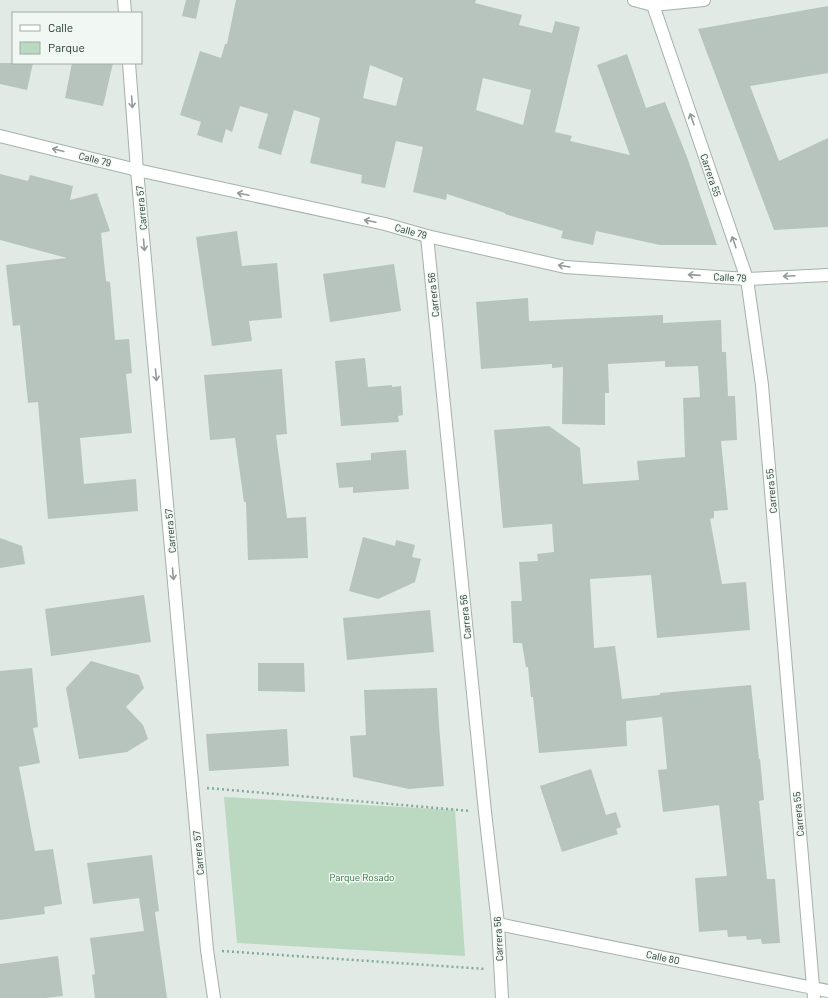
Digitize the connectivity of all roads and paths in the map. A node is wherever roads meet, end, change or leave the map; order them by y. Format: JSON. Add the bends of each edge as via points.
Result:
{"nodes":[{"id":1,"x":124,"y":0,"type":"edge"},
{"id":2,"x":634,"y":0,"type":"edge"},
{"id":3,"x":704,"y":0,"type":"edge"},
{"id":4,"x":653,"y":3,"type":"edge"},
{"id":5,"x":125,"y":12,"type":"edge"},
{"id":6,"x":129,"y":64,"type":"edge"},
{"id":7,"x":0,"y":136,"type":"edge"},
{"id":8,"x":137,"y":170,"type":"junction"},
{"id":9,"x":427,"y":236,"type":"junction"},
{"id":10,"x":828,"y":275,"type":"edge"},
{"id":11,"x":747,"y":279,"type":"junction"},
{"id":12,"x":192,"y":787,"type":"junction"},
{"id":13,"x":485,"y":812,"type":"junction"},
{"id":14,"x":498,"y":924,"type":"junction"},
{"id":15,"x":207,"y":950,"type":"junction"},
{"id":16,"x":500,"y":970,"type":"junction"},
{"id":17,"x":828,"y":991,"type":"edge"},
{"id":18,"x":814,"y":993,"type":"edge"},
{"id":19,"x":214,"y":998,"type":"edge"},
{"id":20,"x":502,"y":998,"type":"edge"}],
"edges":[{"from":1,"to":5,"type":"street"},
{"from":2,"to":4,"type":"street"},
{"from":3,"to":4,"type":"street"},
{"from":11,"to":4,"type":"street","name":"Carrera 55","one_way":true},
{"from":6,"to":8,"type":"street","name":"Carrera 57","one_way":true},
{"from":8,"to":7,"type":"street","name":"Calle 79","one_way":true},
{"from":9,"to":8,"type":"street","name":"Calle 79","one_way":true,"via":[[384,224]]},
{"from":8,"to":12,"type":"street","name":"Carrera 57","one_way":true},
{"from":11,"to":9,"type":"street","name":"Calle 79","one_way":true,"via":[[565,267]]},
{"from":9,"to":13,"type":"street","name":"Carrera 56"},
{"from":10,"to":11,"type":"street","name":"Calle 79","one_way":true},
{"from":11,"to":18,"type":"street","name":"Carrera 55","via":[[762,385]]},
{"from":12,"to":13,"type":"path"},
{"from":12,"to":15,"type":"street","name":"Carrera 57"},
{"from":13,"to":14,"type":"street","name":"Carrera 56"},
{"from":14,"to":16,"type":"street","name":"Carrera 56"},
{"from":14,"to":18,"type":"street","name":"Calle 80"},
{"from":15,"to":16,"type":"path"},
{"from":15,"to":19,"type":"street","name":"Carrera 57"},
{"from":16,"to":20,"type":"street","name":"Carrera 56"},
{"from":17,"to":18,"type":"street","name":"Calle 80"}]}
